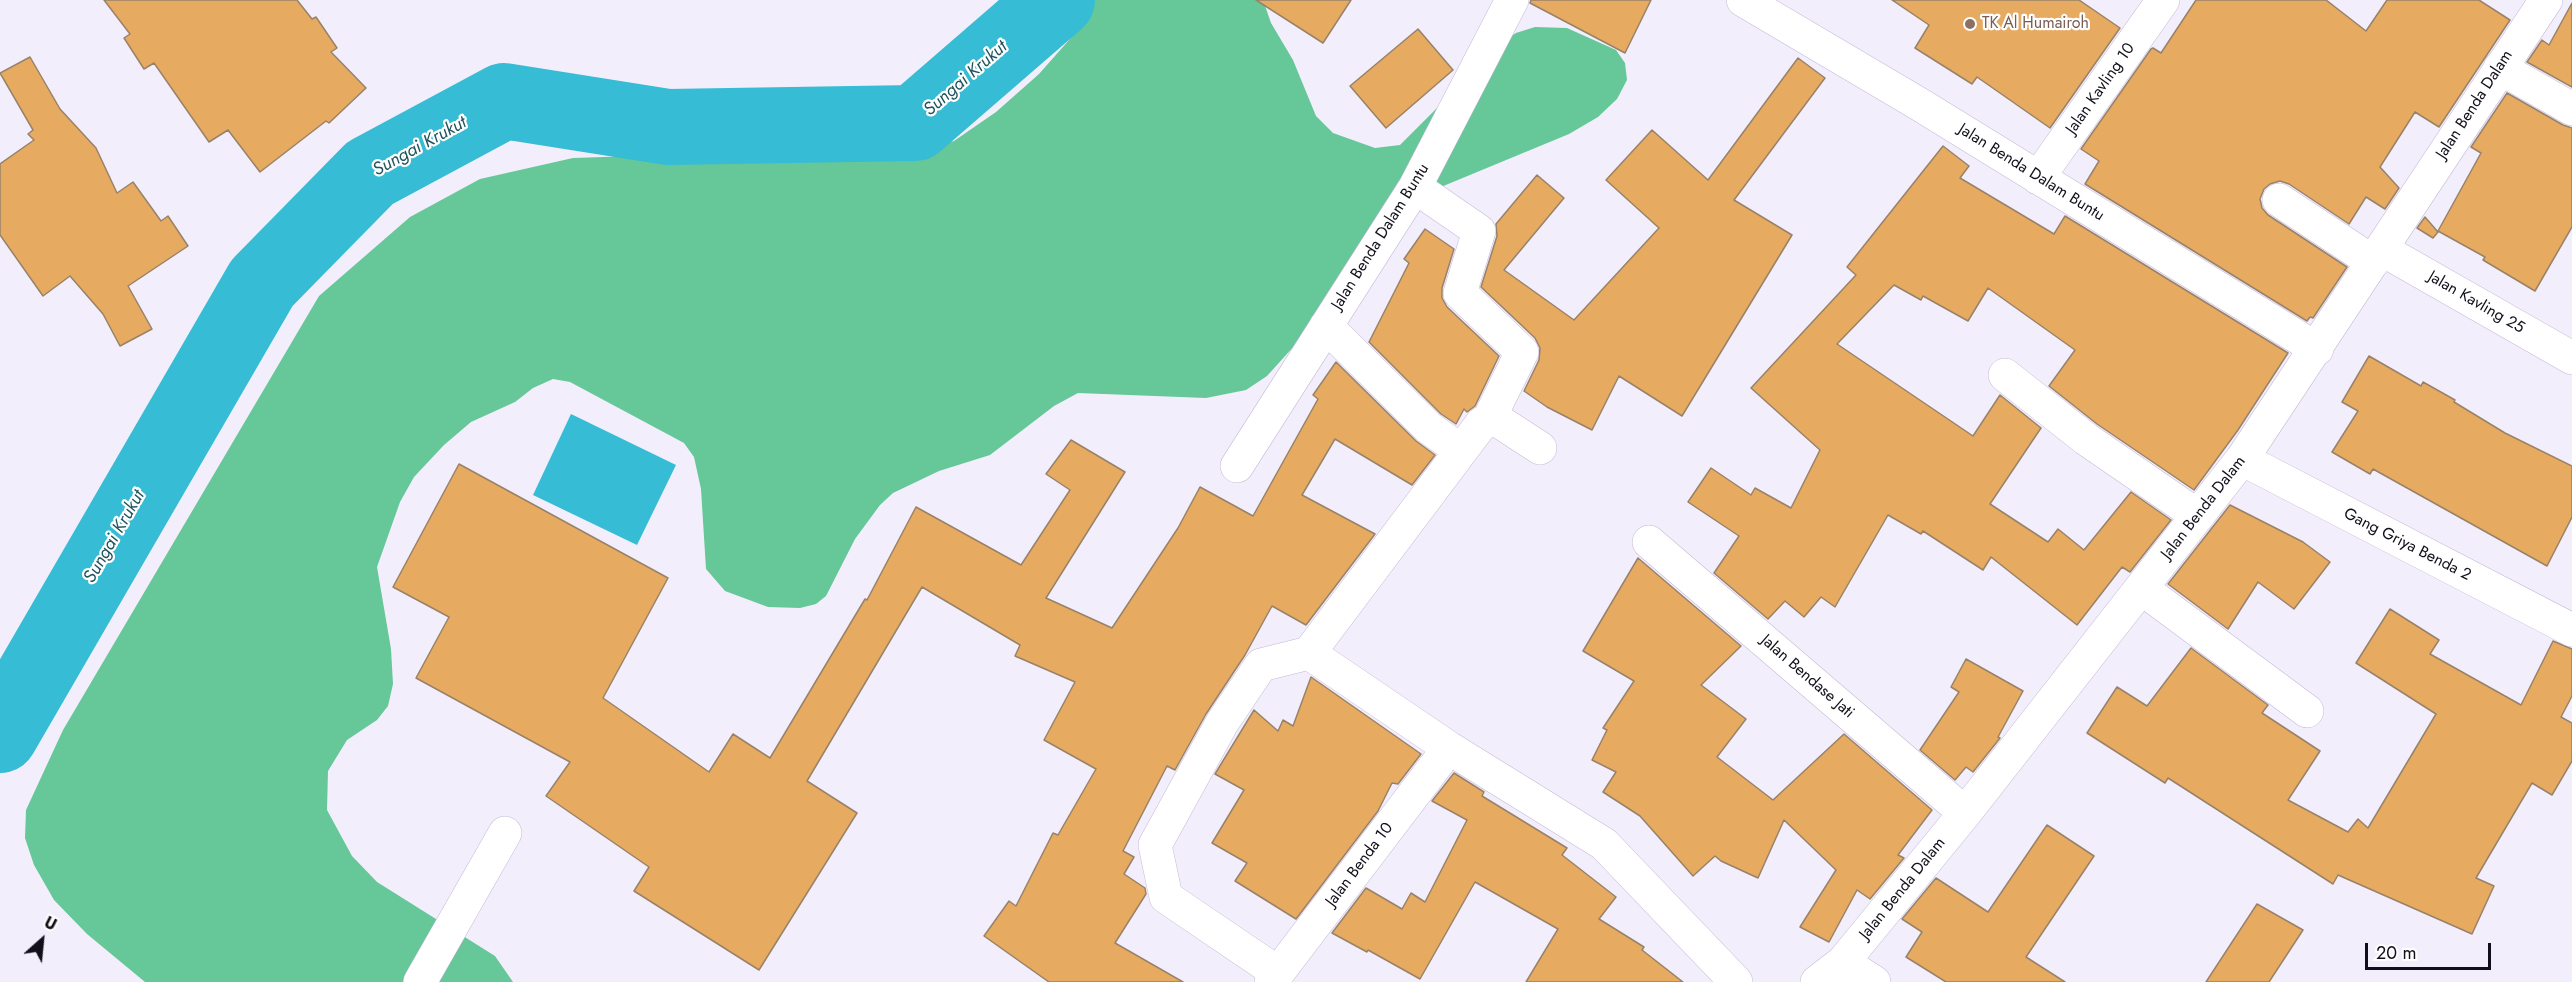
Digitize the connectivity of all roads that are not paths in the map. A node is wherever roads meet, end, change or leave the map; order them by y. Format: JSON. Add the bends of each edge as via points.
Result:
{"nodes":[{"id":1,"x":1512,"y":0,"type":"edge"},
{"id":2,"x":1743,"y":0,"type":"edge"},
{"id":3,"x":2163,"y":0,"type":"edge"},
{"id":4,"x":2546,"y":0,"type":"edge"},
{"id":5,"x":2500,"y":68,"type":"junction"},
{"id":6,"x":2572,"y":109,"type":"edge"},
{"id":7,"x":2038,"y":178,"type":"junction"},
{"id":8,"x":1415,"y":187,"type":"junction"},
{"id":9,"x":2279,"y":200,"type":"dead end"},
{"id":10,"x":2377,"y":255,"type":"junction"},
{"id":11,"x":1326,"y":326,"type":"junction"},
{"id":12,"x":2317,"y":349,"type":"junction"},
{"id":13,"x":2572,"y":358,"type":"edge"},
{"id":14,"x":2005,"y":375,"type":"dead end"},
{"id":15,"x":1489,"y":419,"type":"junction"},
{"id":16,"x":1540,"y":448,"type":"dead end"},
{"id":17,"x":1460,"y":450,"type":"junction"},
{"id":18,"x":2242,"y":459,"type":"junction"},
{"id":19,"x":1237,"y":466,"type":"dead end"},
{"id":20,"x":2198,"y":516,"type":"junction"},
{"id":21,"x":1649,"y":542,"type":"dead end"},
{"id":22,"x":2141,"y":588,"type":"junction"},
{"id":23,"x":2572,"y":630,"type":"edge"},
{"id":24,"x":1309,"y":653,"type":"junction"},
{"id":25,"x":2307,"y":711,"type":"dead end"},
{"id":26,"x":1449,"y":748,"type":"junction"},
{"id":27,"x":1965,"y":813,"type":"junction"},
{"id":28,"x":505,"y":833,"type":"dead end"},
{"id":29,"x":1844,"y":962,"type":"junction"},
{"id":30,"x":1274,"y":978,"type":"edge"},
{"id":31,"x":420,"y":982,"type":"edge"},
{"id":32,"x":1736,"y":982,"type":"edge"},
{"id":33,"x":1817,"y":982,"type":"edge"},
{"id":34,"x":1874,"y":982,"type":"edge"}],
"edges":[{"from":1,"to":8,"type":"street","name":"Jalan Benda Dalam Buntu"},
{"from":2,"to":7,"type":"street","name":"Jalan Benda Dalam Buntu"},
{"from":3,"to":7,"type":"street","name":"Jalan Kavling 10"},
{"from":4,"to":5,"type":"street","name":"Jalan Benda Dalam"},
{"from":5,"to":6,"type":"street"},
{"from":5,"to":10,"type":"street","name":"Jalan Benda Dalam"},
{"from":7,"to":12,"type":"street","name":"Jalan Benda Dalam Buntu"},
{"from":8,"to":11,"type":"street","name":"Jalan Benda Dalam Buntu"},
{"from":8,"to":15,"type":"street","via":[[1479,231],[1460,293],[1522,352]]},
{"from":9,"to":10,"type":"street","name":"Jalan Kavling 25"},
{"from":10,"to":12,"type":"street","name":"Jalan Benda Dalam"},
{"from":10,"to":13,"type":"street","name":"Jalan Kavling 25"},
{"from":11,"to":17,"type":"street","via":[[1429,428]]},
{"from":11,"to":19,"type":"street","name":"Jalan Benda Dalam Buntu"},
{"from":12,"to":18,"type":"street","name":"Jalan Benda Dalam"},
{"from":14,"to":20,"type":"street","via":[[2086,439]]},
{"from":15,"to":16,"type":"street"},
{"from":15,"to":17,"type":"street"},
{"from":17,"to":24,"type":"street"},
{"from":18,"to":20,"type":"street","name":"Jalan Benda Dalam"},
{"from":18,"to":23,"type":"street","name":"Gang Griya Benda 2"},
{"from":20,"to":22,"type":"street","name":"Jalan Benda Dalam"},
{"from":21,"to":27,"type":"street","name":"Jalan Bendase Jati"},
{"from":22,"to":25,"type":"street"},
{"from":22,"to":27,"type":"street","name":"Jalan Benda Dalam"},
{"from":24,"to":26,"type":"street"},
{"from":24,"to":30,"type":"street","via":[[1261,665],[1222,723],[1155,845],[1166,897]]},
{"from":26,"to":30,"type":"street","name":"Jalan Benda 10"},
{"from":26,"to":32,"type":"street","via":[[1604,844]]},
{"from":27,"to":29,"type":"street","name":"Jalan Benda Dalam"},
{"from":28,"to":31,"type":"street"},
{"from":29,"to":33,"type":"street","name":"Jalan Benda Dalam"},
{"from":29,"to":34,"type":"street"}]}
